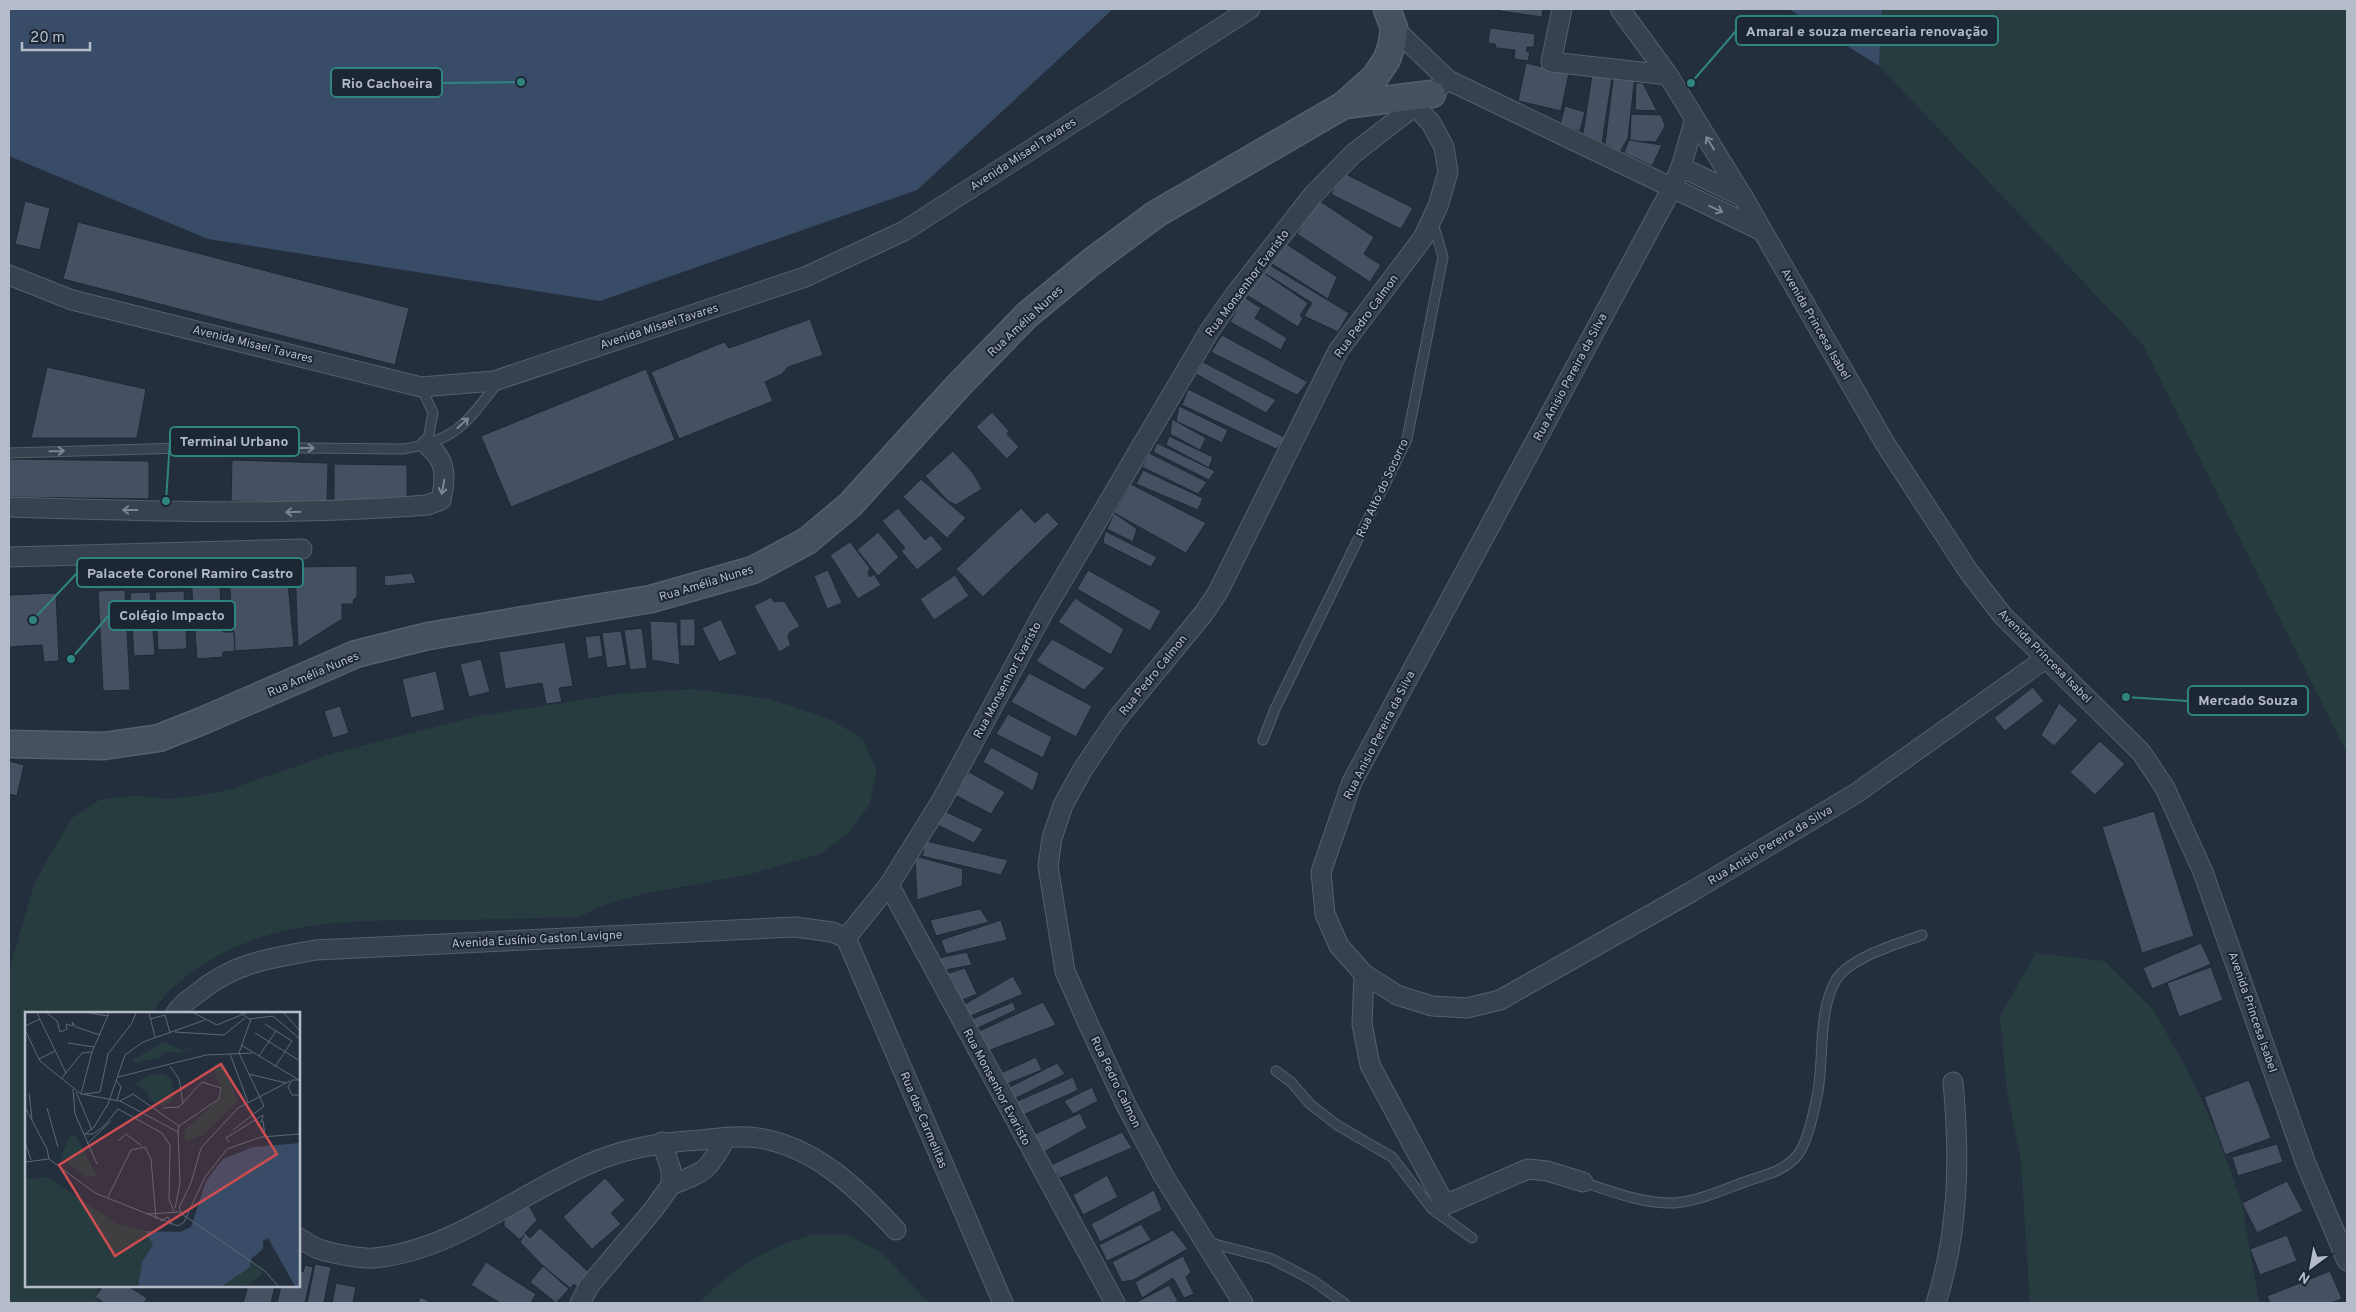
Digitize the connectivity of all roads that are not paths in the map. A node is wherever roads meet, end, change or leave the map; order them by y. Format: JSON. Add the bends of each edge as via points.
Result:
{"nodes":[{"id":1,"x":1250,"y":9,"type":"edge"},
{"id":2,"x":1562,"y":9,"type":"edge"},
{"id":3,"x":1620,"y":9,"type":"edge"},
{"id":4,"x":1390,"y":18,"type":"edge"},
{"id":5,"x":1668,"y":75,"type":"junction"},
{"id":6,"x":1432,"y":93,"type":"junction"},
{"id":7,"x":1344,"y":105,"type":"junction"},
{"id":8,"x":1695,"y":119,"type":"junction"},
{"id":9,"x":1681,"y":167,"type":"junction"},
{"id":10,"x":1672,"y":188,"type":"junction"},
{"id":11,"x":1743,"y":197,"type":"junction"},
{"id":12,"x":1432,"y":220,"type":"junction"},
{"id":13,"x":1760,"y":230,"type":"junction"},
{"id":14,"x":9,"y":277,"type":"edge"},
{"id":15,"x":501,"y":378,"type":"junction"},
{"id":16,"x":421,"y":387,"type":"junction"},
{"id":17,"x":427,"y":445,"type":"junction"},
{"id":18,"x":9,"y":453,"type":"edge"},
{"id":19,"x":9,"y":507,"type":"edge"},
{"id":20,"x":302,"y":548,"type":"dead end"},
{"id":21,"x":9,"y":556,"type":"edge"},
{"id":22,"x":2045,"y":659,"type":"junction"},
{"id":23,"x":1263,"y":740,"type":"dead end"},
{"id":24,"x":9,"y":744,"type":"edge"},
{"id":25,"x":889,"y":885,"type":"junction"},
{"id":26,"x":1922,"y":935,"type":"dead end"},
{"id":27,"x":846,"y":938,"type":"junction"},
{"id":28,"x":1364,"y":974,"type":"junction"},
{"id":29,"x":177,"y":1012,"type":"edge"},
{"id":30,"x":1276,"y":1071,"type":"dead end"},
{"id":31,"x":1953,"y":1082,"type":"dead end"},
{"id":32,"x":726,"y":1138,"type":"junction"},
{"id":33,"x":662,"y":1142,"type":"junction"},
{"id":34,"x":1583,"y":1182,"type":"joint"},
{"id":35,"x":671,"y":1185,"type":"junction"},
{"id":36,"x":896,"y":1230,"type":"dead end"},
{"id":37,"x":1472,"y":1238,"type":"dead end"},
{"id":38,"x":300,"y":1239,"type":"edge"},
{"id":39,"x":1202,"y":1241,"type":"junction"},
{"id":40,"x":2347,"y":1261,"type":"edge"},
{"id":41,"x":580,"y":1303,"type":"edge"},
{"id":42,"x":1003,"y":1303,"type":"edge"},
{"id":43,"x":1115,"y":1303,"type":"edge"},
{"id":44,"x":1243,"y":1303,"type":"edge"},
{"id":45,"x":1344,"y":1303,"type":"edge"},
{"id":46,"x":1936,"y":1303,"type":"edge"}],
"edges":[{"from":1,"to":15,"type":"street","name":"Avenida Misael Tavares","via":[[904,231],[805,277]]},
{"from":2,"to":5,"type":"street","via":[[1551,62]]},
{"from":3,"to":5,"type":"street","name":"Avenida Princesa Isabel"},
{"from":4,"to":6,"type":"street","name":"Rua Pedro Calmon"},
{"from":4,"to":7,"type":"main road","name":"Rua Amélia Nunes","via":[[1392,44],[1388,58],[1375,77]]},
{"from":5,"to":8,"type":"street","name":"Avenida Princesa Isabel"},
{"from":6,"to":7,"type":"main road"},
{"from":6,"to":10,"type":"street"},
{"from":6,"to":12,"type":"street","name":"Rua Pedro Calmon","via":[[1431,122],[1444,147],[1448,172]]},
{"from":6,"to":25,"type":"street","name":"Rua Monsenhor Evaristo","via":[[1354,153],[1313,195],[1210,330],[1043,613],[942,800]]},
{"from":7,"to":24,"type":"main road","name":"Rua Amélia Nunes","via":[[1156,214],[1090,264],[1020,322],[850,505],[807,541],[753,570],[651,599],[428,636],[356,654],[159,738],[104,746]]},
{"from":8,"to":9,"type":"street","name":"Rua Anisio Pereira da Silva"},
{"from":11,"to":8,"type":"street","name":"Avenida Princesa Isabel","one_way":true},
{"from":9,"to":10,"type":"street","name":"Rua Anisio Pereira da Silva"},
{"from":9,"to":11,"type":"street"},
{"from":10,"to":13,"type":"street","one_way":true},
{"from":10,"to":28,"type":"street","name":"Rua Anisio Pereira da Silva","via":[[1352,782],[1321,872],[1322,892],[1325,914],[1339,946]]},
{"from":11,"to":13,"type":"street","name":"Avenida Princesa Isabel"},
{"from":12,"to":23,"type":"lane","name":"Rua Alto do Socorro","via":[[1443,257],[1407,439],[1275,709]]},
{"from":12,"to":39,"type":"street","name":"Rua Pedro Calmon","via":[[1423,238],[1338,351],[1218,592],[1111,728],[1083,769],[1063,805],[1052,838],[1048,866],[1065,971],[1126,1105]]},
{"from":13,"to":22,"type":"street","name":"Avenida Princesa Isabel","via":[[1886,445],[1969,572],[2003,616]]},
{"from":14,"to":16,"type":"street","name":"Avenida Misael Tavares","via":[[72,300]]},
{"from":15,"to":16,"type":"street","name":"Avenida Misael Tavares"},
{"from":17,"to":15,"type":"lane","one_way":true,"via":[[445,438],[480,408]]},
{"from":16,"to":17,"type":"lane","via":[[433,413]]},
{"from":18,"to":17,"type":"lane","one_way":true,"via":[[219,447],[402,448]]},
{"from":17,"to":19,"type":"street","one_way":true,"via":[[436,451],[444,465],[445,481],[441,500],[427,505],[240,513]]},
{"from":20,"to":21,"type":"street"},
{"from":22,"to":28,"type":"street","name":"Rua Anisio Pereira da Silva","via":[[1855,794],[1500,1000],[1467,1008],[1432,1006],[1398,995]]},
{"from":22,"to":40,"type":"street","name":"Avenida Princesa Isabel","via":[[2141,752],[2165,788],[2203,872],[2306,1164]]},
{"from":25,"to":27,"type":"street"},
{"from":25,"to":43,"type":"street","name":"Rua Monsenhor Evaristo"},
{"from":26,"to":34,"type":"lane","via":[[1864,958],[1837,978],[1825,1018],[1818,1091],[1808,1130],[1801,1151],[1785,1167],[1700,1198],[1675,1203],[1638,1200]]},
{"from":27,"to":29,"type":"street","name":"Avenida Eusínio Gaston Lavigne","via":[[832,932],[795,927],[316,950],[253,961],[212,981]]},
{"from":27,"to":42,"type":"street","name":"Rua das Carmelitas"},
{"from":28,"to":34,"type":"street","via":[[1362,1024],[1370,1065],[1445,1205],[1528,1169]]},
{"from":30,"to":37,"type":"lane","via":[[1337,1125],[1392,1157],[1432,1209]]},
{"from":31,"to":46,"type":"street","via":[[1957,1128],[1956,1205],[1947,1268]]},
{"from":32,"to":33,"type":"street"},
{"from":32,"to":35,"type":"street","via":[[711,1165],[701,1173]]},
{"from":32,"to":36,"type":"street","via":[[758,1138],[794,1149],[834,1170]]},
{"from":33,"to":35,"type":"street","via":[[671,1170]]},
{"from":33,"to":38,"type":"street","via":[[592,1162],[446,1238],[412,1252],[372,1258],[321,1250]]},
{"from":35,"to":41,"type":"street","via":[[589,1286]]},
{"from":39,"to":44,"type":"street","name":"Rua Pedro Calmon"},
{"from":39,"to":45,"type":"lane","via":[[1272,1259],[1312,1280]]}]}
